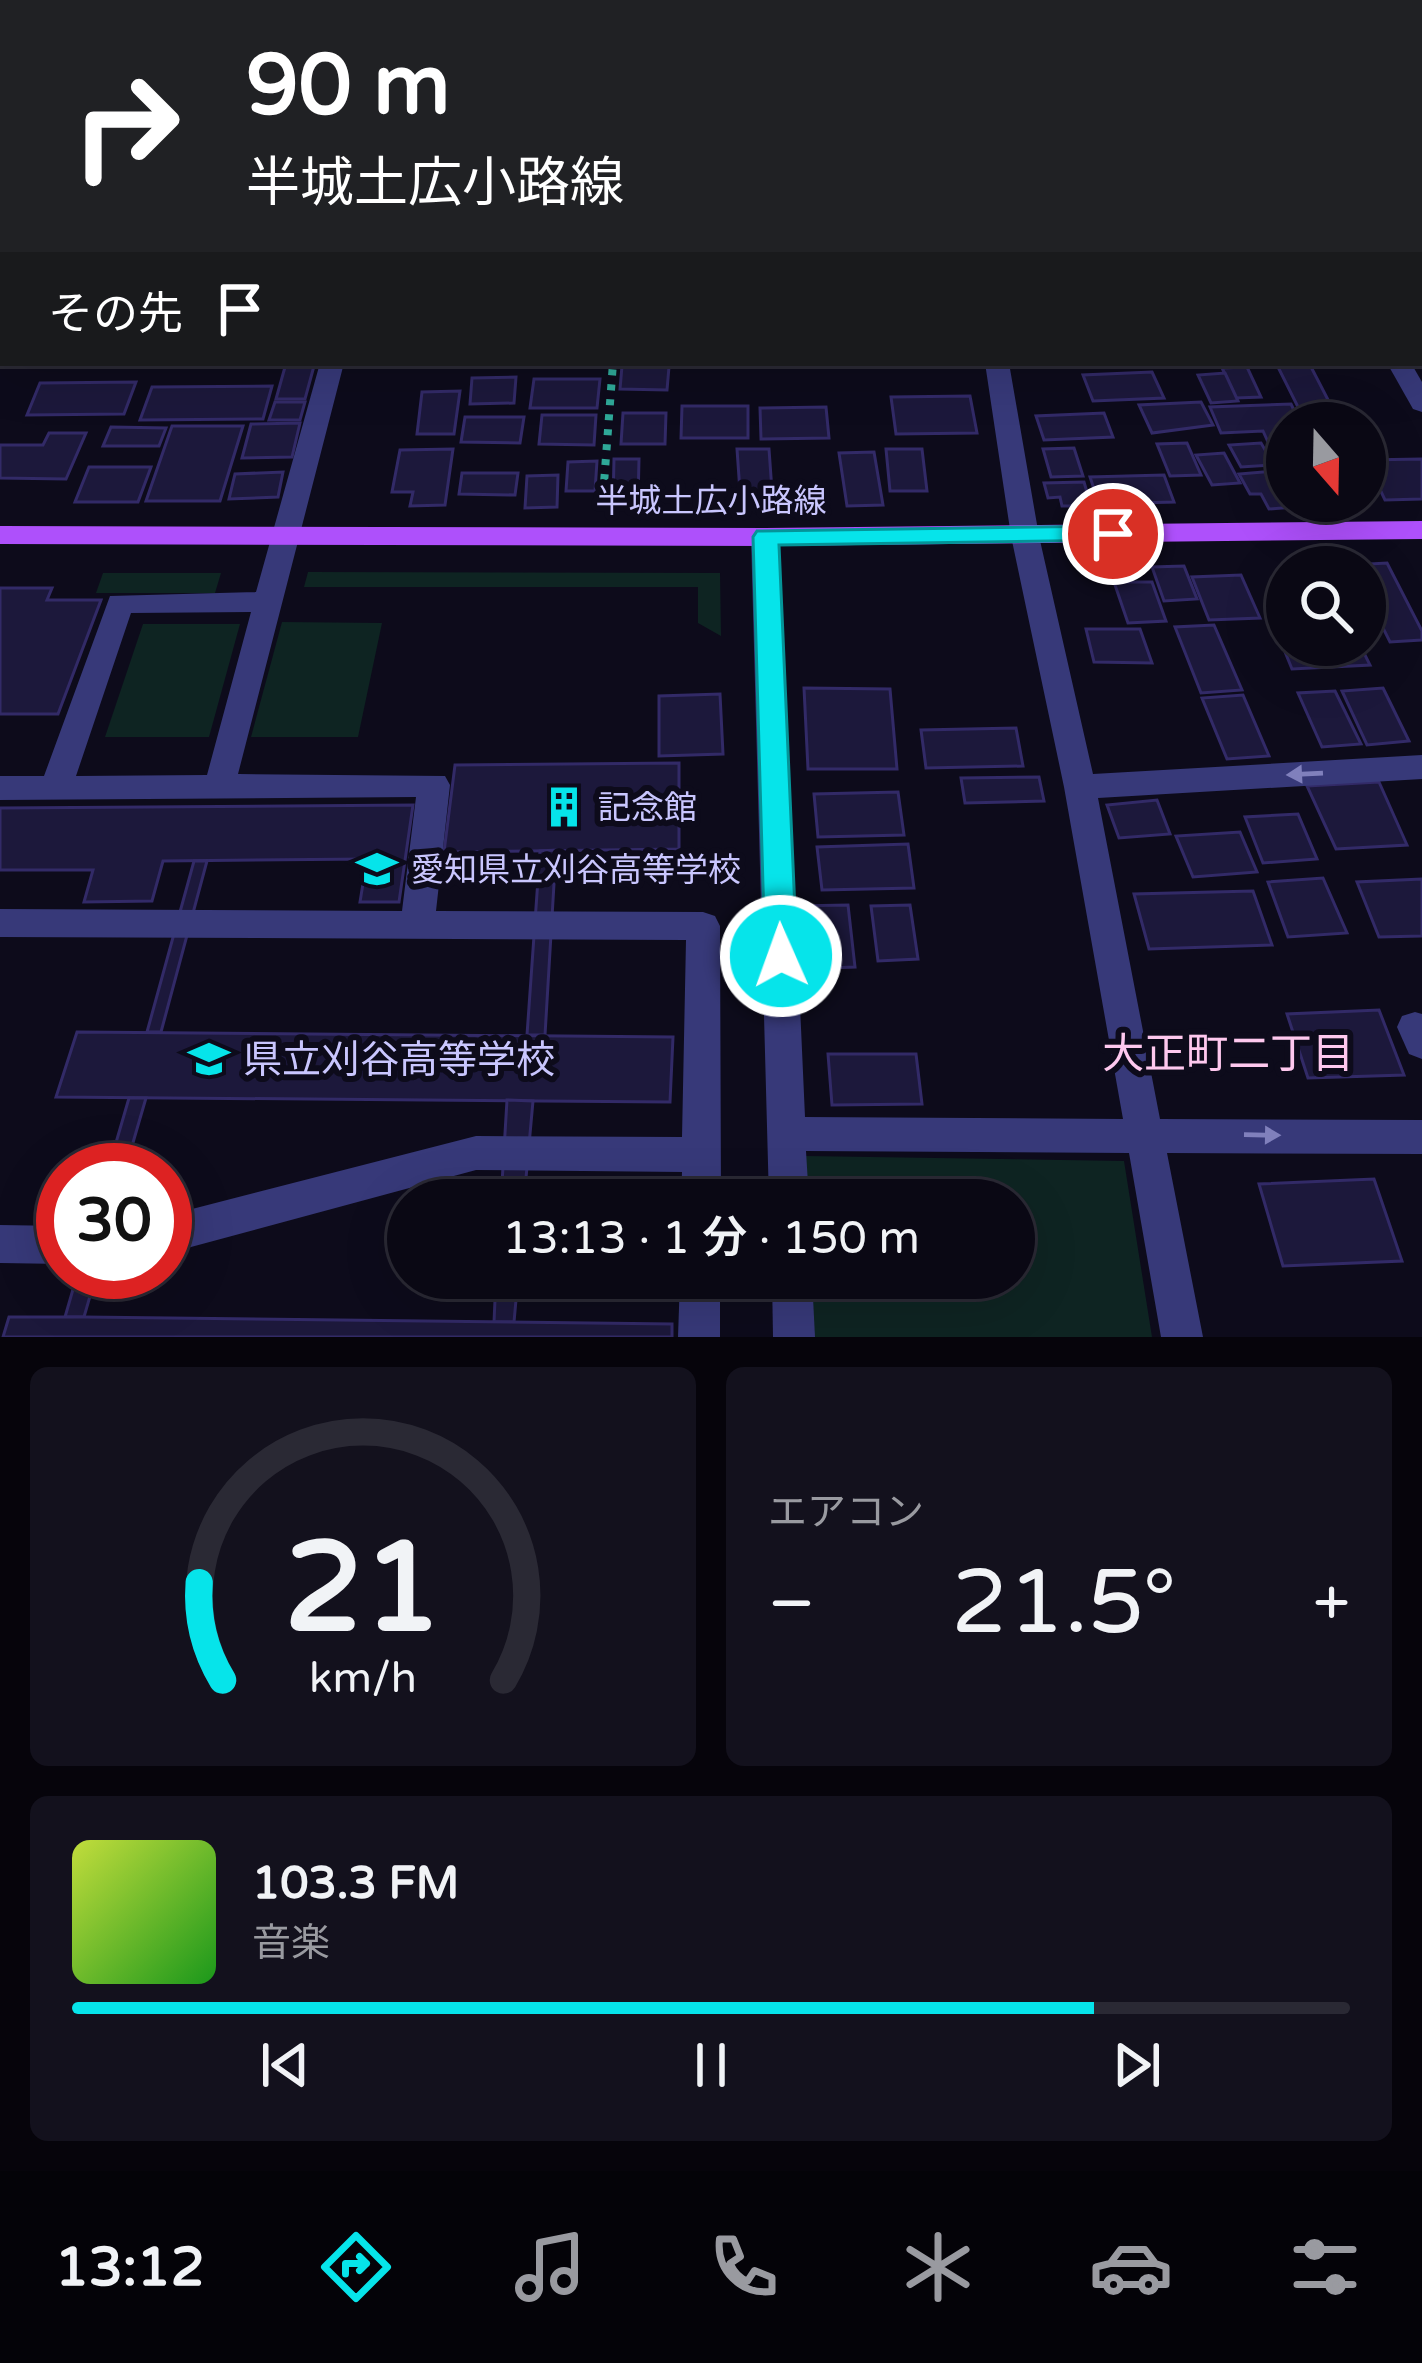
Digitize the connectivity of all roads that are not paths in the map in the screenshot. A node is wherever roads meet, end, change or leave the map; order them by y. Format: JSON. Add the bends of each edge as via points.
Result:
{"nodes":[{"id":1,"x":331,"y":366,"type":"edge"},
{"id":2,"x":997,"y":366,"type":"edge"},
{"id":3,"x":1401,"y":366,"type":"edge"},
{"id":4,"x":1422,"y":404,"type":"edge"},
{"id":5,"x":1422,"y":530,"type":"edge"},
{"id":6,"x":0,"y":535,"type":"edge"},
{"id":7,"x":286,"y":536,"type":"junction"},
{"id":8,"x":1025,"y":536,"type":"junction"},
{"id":9,"x":766,"y":537,"type":"junction"},
{"id":10,"x":268,"y":602,"type":"junction"},
{"id":11,"x":1422,"y":767,"type":"edge"},
{"id":12,"x":1080,"y":787,"type":"junction"},
{"id":13,"x":0,"y":788,"type":"edge"},
{"id":14,"x":56,"y":788,"type":"junction"},
{"id":15,"x":219,"y":788,"type":"junction"},
{"id":16,"x":0,"y":923,"type":"edge"},
{"id":17,"x":417,"y":926,"type":"junction"},
{"id":18,"x":788,"y":1134,"type":"junction"},
{"id":19,"x":1145,"y":1134,"type":"junction"},
{"id":20,"x":1422,"y":1137,"type":"edge"},
{"id":21,"x":702,"y":1155,"type":"junction"},
{"id":22,"x":701,"y":1179,"type":"edge"},
{"id":23,"x":789,"y":1179,"type":"edge"},
{"id":24,"x":192,"y":1228,"type":"edge"},
{"id":25,"x":0,"y":1244,"type":"edge"},
{"id":26,"x":36,"y":1245,"type":"edge"},
{"id":27,"x":700,"y":1299,"type":"edge"},
{"id":28,"x":793,"y":1299,"type":"edge"},
{"id":29,"x":699,"y":1337,"type":"edge"},
{"id":30,"x":794,"y":1337,"type":"edge"},
{"id":31,"x":1182,"y":1337,"type":"edge"}],
"edges":[{"from":1,"to":7,"type":"street"},
{"from":2,"to":8,"type":"street"},
{"from":3,"to":4,"type":"street"},
{"from":5,"to":8,"type":"main road","name":"半城土広小路線"},
{"from":6,"to":7,"type":"main road","name":"半城土広小路線"},
{"from":7,"to":9,"type":"main road","name":"半城土広小路線"},
{"from":7,"to":10,"type":"street"},
{"from":8,"to":9,"type":"main road","name":"半城土広小路線"},
{"from":8,"to":12,"type":"street"},
{"from":9,"to":18,"type":"street"},
{"from":10,"to":14,"type":"street","via":[[121,603]]},
{"from":10,"to":15,"type":"street"},
{"from":11,"to":12,"type":"street","one_way":true},
{"from":12,"to":19,"type":"street"},
{"from":13,"to":14,"type":"street"},
{"from":14,"to":15,"type":"street"},
{"from":15,"to":17,"type":"street","via":[[434,784]]},
{"from":16,"to":17,"type":"street"},
{"from":17,"to":21,"type":"street","via":[[703,926]]},
{"from":18,"to":19,"type":"street"},
{"from":18,"to":23,"type":"street"},
{"from":19,"to":20,"type":"street","one_way":true},
{"from":19,"to":31,"type":"street"},
{"from":21,"to":22,"type":"street"},
{"from":21,"to":24,"type":"street","via":[[476,1154]]},
{"from":25,"to":26,"type":"street"},
{"from":27,"to":29,"type":"street"},
{"from":28,"to":30,"type":"street"}]}
